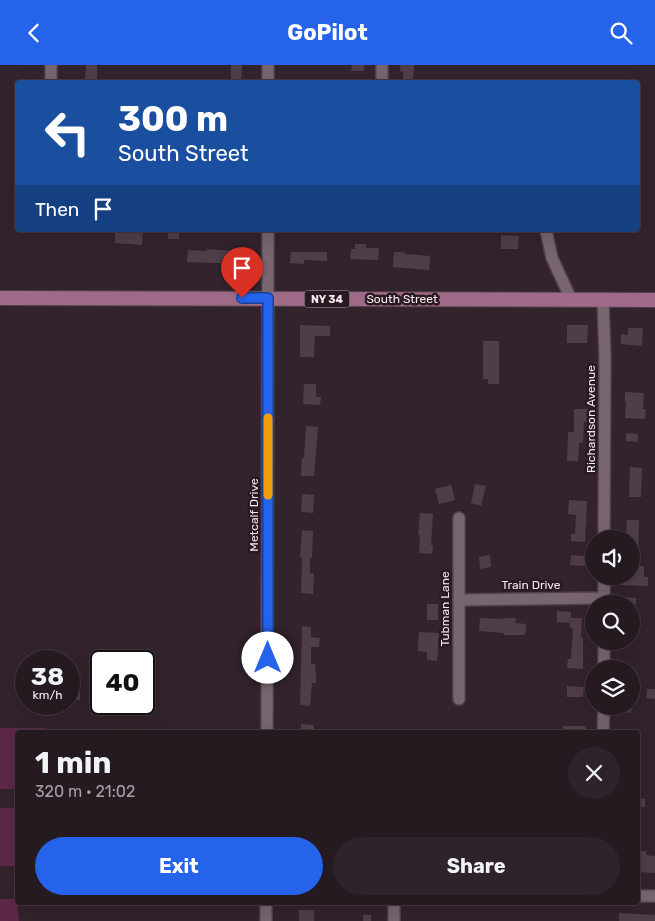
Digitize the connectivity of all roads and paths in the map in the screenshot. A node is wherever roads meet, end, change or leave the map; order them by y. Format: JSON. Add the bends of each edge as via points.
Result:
{"nodes":[{"id":1,"x":51,"y":65,"type":"edge"},
{"id":2,"x":268,"y":65,"type":"edge"},
{"id":3,"x":382,"y":65,"type":"edge"},
{"id":4,"x":51,"y":80,"type":"edge"},
{"id":5,"x":268,"y":80,"type":"edge"},
{"id":6,"x":382,"y":80,"type":"edge"},
{"id":7,"x":268,"y":232,"type":"edge"},
{"id":8,"x":546,"y":232,"type":"edge"},
{"id":9,"x":0,"y":297,"type":"edge"},
{"id":10,"x":268,"y":298,"type":"junction"},
{"id":11,"x":571,"y":299,"type":"junction"},
{"id":12,"x":603,"y":300,"type":"junction"},
{"id":13,"x":655,"y":300,"type":"edge"},
{"id":14,"x":459,"y":518,"type":"dead end"},
{"id":15,"x":604,"y":530,"type":"edge"},
{"id":16,"x":459,"y":600,"type":"junction"},
{"id":17,"x":585,"y":601,"type":"edge"},
{"id":18,"x":459,"y":699,"type":"dead end"},
{"id":19,"x":604,"y":715,"type":"edge"},
{"id":20,"x":267,"y":730,"type":"edge"},
{"id":21,"x":604,"y":730,"type":"edge"},
{"id":22,"x":640,"y":896,"type":"edge"},
{"id":23,"x":655,"y":896,"type":"edge"},
{"id":24,"x":266,"y":905,"type":"edge"},
{"id":25,"x":394,"y":905,"type":"edge"},
{"id":26,"x":266,"y":921,"type":"edge"},
{"id":27,"x":394,"y":921,"type":"edge"}],
"edges":[{"from":1,"to":4,"type":"street"},
{"from":2,"to":5,"type":"street"},
{"from":3,"to":6,"type":"street"},
{"from":7,"to":10,"type":"street","name":"Metcalf Drive"},
{"from":8,"to":11,"type":"street","via":[[552,258]]},
{"from":9,"to":10,"type":"main road","name":"South Street","number":"NY 34"},
{"from":10,"to":11,"type":"main road","name":"South Street","number":"NY 34"},
{"from":10,"to":20,"type":"street","name":"Metcalf Drive"},
{"from":11,"to":12,"type":"main road","name":"South Street","number":"NY 34"},
{"from":12,"to":13,"type":"main road","name":"South Street","number":"NY 34"},
{"from":12,"to":15,"type":"street","name":"Richardson Avenue"},
{"from":14,"to":16,"type":"street","name":"Tubman Lane"},
{"from":16,"to":17,"type":"street","name":"Train Drive"},
{"from":16,"to":18,"type":"street","name":"Tubman Lane"},
{"from":19,"to":21,"type":"street"},
{"from":22,"to":23,"type":"street"},
{"from":24,"to":26,"type":"street"},
{"from":25,"to":27,"type":"street"}]}
